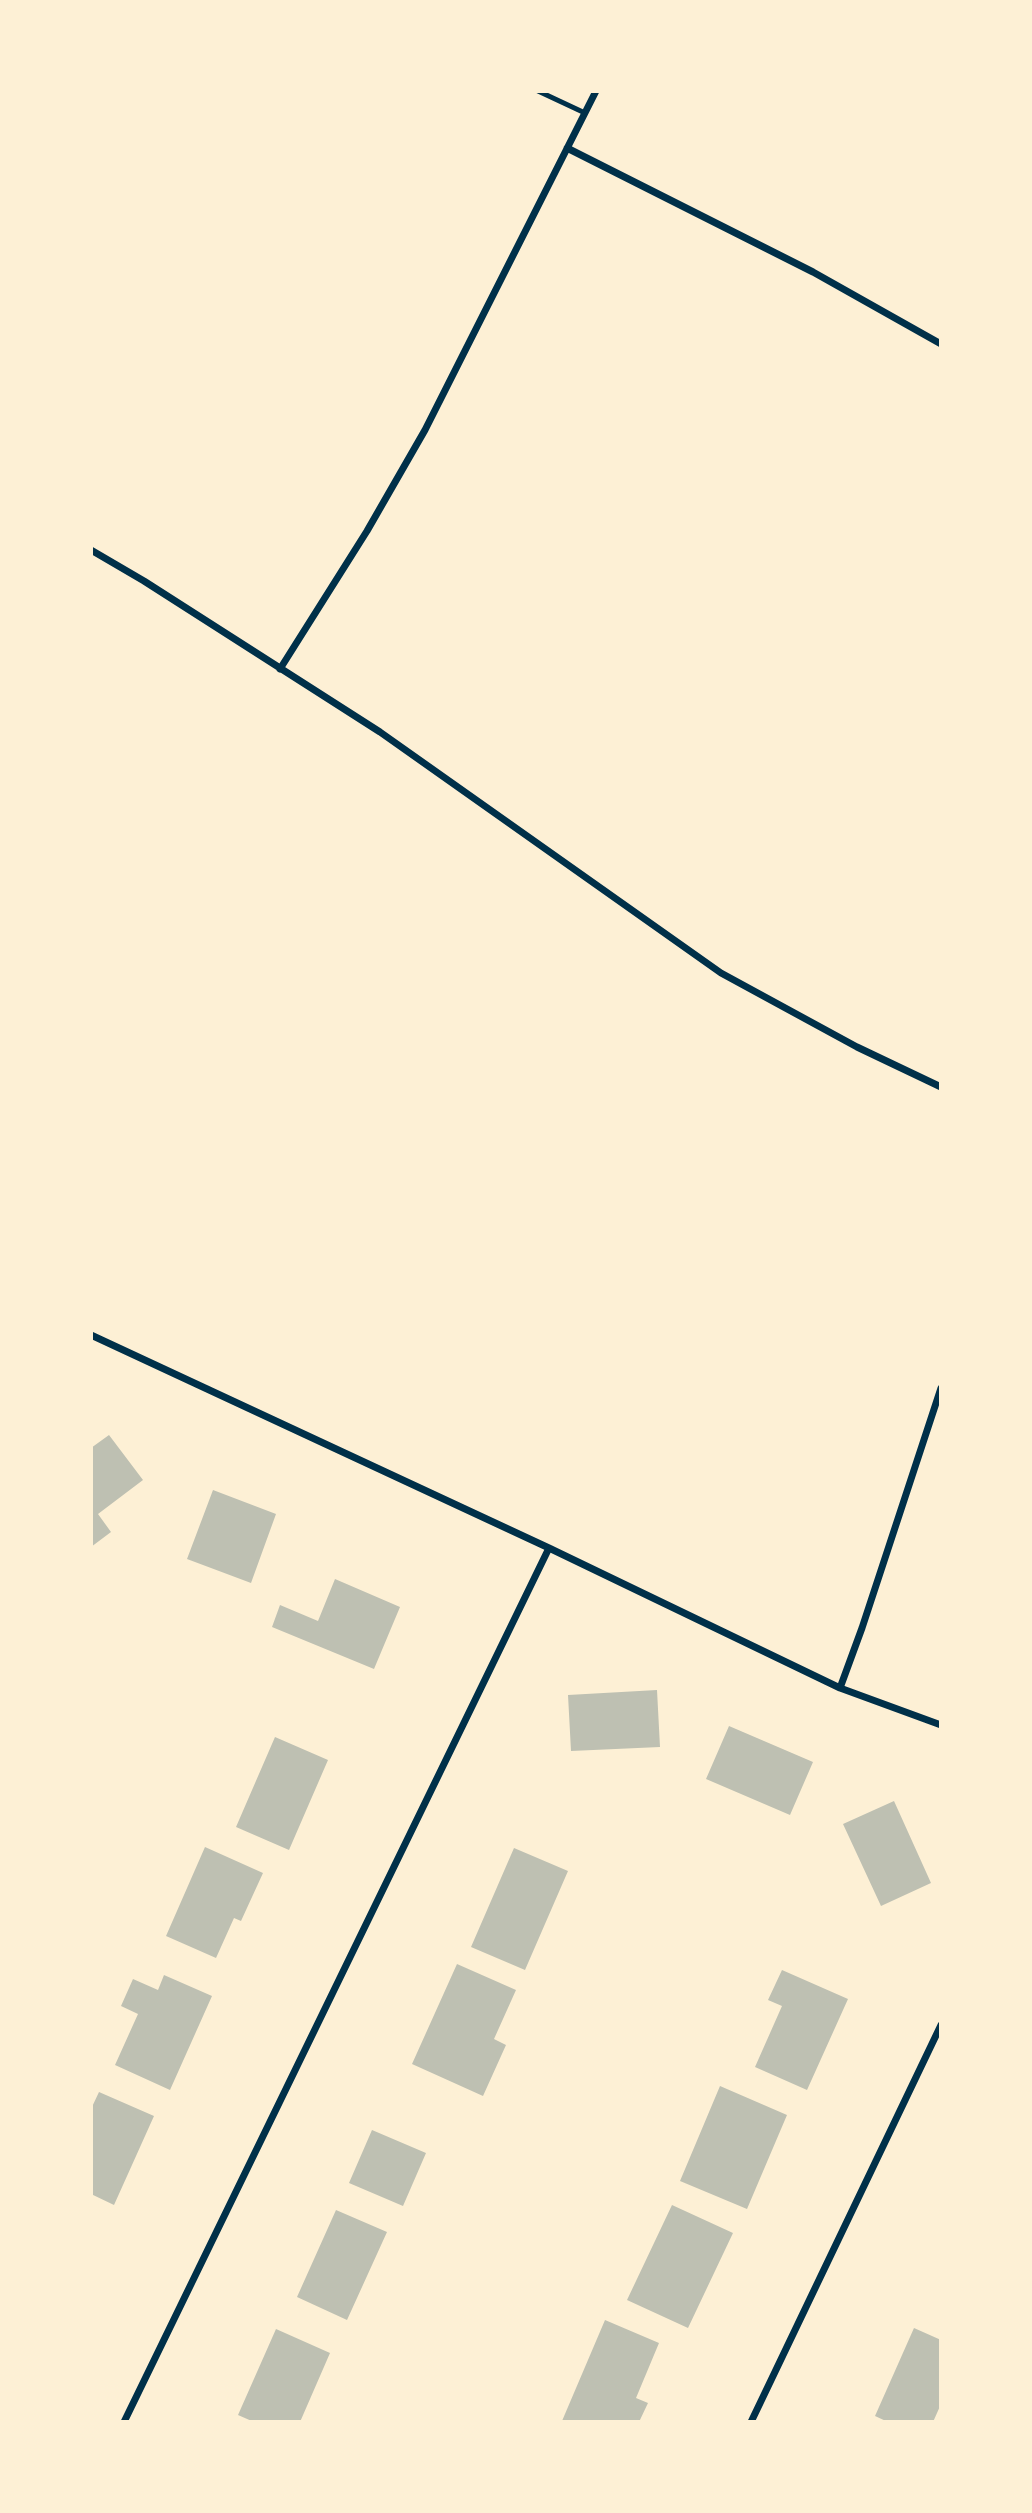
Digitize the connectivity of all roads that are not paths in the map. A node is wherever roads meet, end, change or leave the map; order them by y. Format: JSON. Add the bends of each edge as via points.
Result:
{"nodes":[{"id":1,"x":538,"y":91,"type":"edge"},
{"id":2,"x":596,"y":91,"type":"edge"},
{"id":3,"x":585,"y":113,"type":"junction"},
{"id":4,"x":567,"y":148,"type":"junction"},
{"id":5,"x":941,"y":344,"type":"edge"},
{"id":6,"x":91,"y":550,"type":"edge"},
{"id":7,"x":280,"y":669,"type":"junction"},
{"id":8,"x":941,"y":1087,"type":"edge"},
{"id":9,"x":91,"y":1335,"type":"edge"},
{"id":10,"x":941,"y":1388,"type":"edge"},
{"id":11,"x":549,"y":1548,"type":"junction"},
{"id":12,"x":840,"y":1688,"type":"junction"},
{"id":13,"x":941,"y":1726,"type":"edge"},
{"id":14,"x":941,"y":2025,"type":"edge"},
{"id":15,"x":124,"y":2422,"type":"edge"},
{"id":16,"x":751,"y":2422,"type":"edge"}],
"edges":[{"from":1,"to":3,"type":"lane"},
{"from":2,"to":3,"type":"street"},
{"from":3,"to":4,"type":"street"},
{"from":4,"to":5,"type":"street","via":[[813,272]]},
{"from":4,"to":7,"type":"street","via":[[425,430]]},
{"from":6,"to":7,"type":"street"},
{"from":7,"to":8,"type":"street","via":[[380,732],[721,973]]},
{"from":9,"to":11,"type":"street"},
{"from":10,"to":12,"type":"street"},
{"from":11,"to":12,"type":"street"},
{"from":11,"to":15,"type":"street"},
{"from":12,"to":13,"type":"street"},
{"from":14,"to":16,"type":"street"}]}
